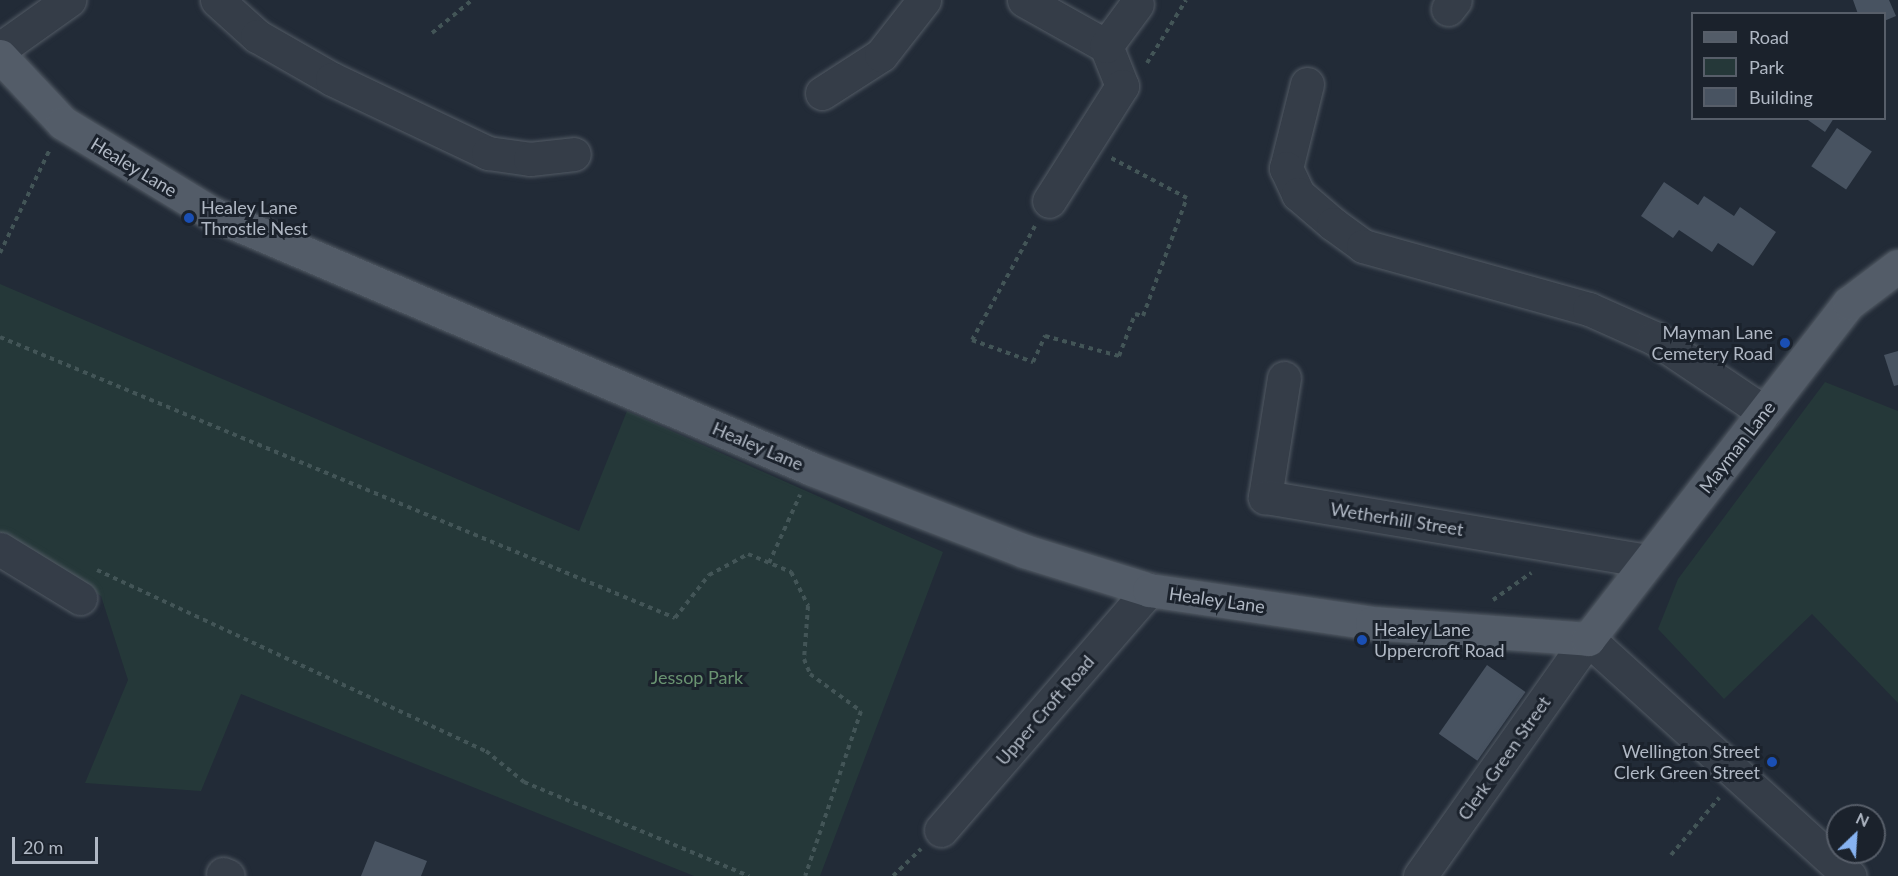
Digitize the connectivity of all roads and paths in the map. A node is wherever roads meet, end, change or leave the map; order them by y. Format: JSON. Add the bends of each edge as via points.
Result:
{"nodes":[{"id":1,"x":69,"y":0,"type":"edge"},
{"id":2,"x":217,"y":0,"type":"edge"},
{"id":3,"x":472,"y":0,"type":"edge"},
{"id":4,"x":924,"y":0,"type":"edge"},
{"id":5,"x":1024,"y":0,"type":"edge"},
{"id":6,"x":1186,"y":0,"type":"edge"},
{"id":7,"x":1137,"y":4,"type":"dead end"},
{"id":8,"x":432,"y":33,"type":"dead end"},
{"id":9,"x":1109,"y":42,"type":"junction"},
{"id":10,"x":0,"y":49,"type":"edge"},
{"id":11,"x":0,"y":57,"type":"edge"},
{"id":12,"x":1307,"y":84,"type":"dead end"},
{"id":13,"x":822,"y":93,"type":"dead end"},
{"id":14,"x":63,"y":123,"type":"junction"},
{"id":15,"x":1084,"y":144,"type":"junction"},
{"id":16,"x":574,"y":154,"type":"dead end"},
{"id":17,"x":1049,"y":201,"type":"joint"},
{"id":18,"x":0,"y":253,"type":"edge"},
{"id":19,"x":1898,"y":266,"type":"edge"},
{"id":20,"x":0,"y":337,"type":"edge"},
{"id":21,"x":1284,"y":378,"type":"dead end"},
{"id":22,"x":1764,"y":412,"type":"junction"},
{"id":23,"x":812,"y":469,"type":"junction"},
{"id":24,"x":1566,"y":547,"type":"junction"},
{"id":25,"x":0,"y":549,"type":"edge"},
{"id":26,"x":1648,"y":561,"type":"junction"},
{"id":27,"x":769,"y":563,"type":"junction"},
{"id":28,"x":86,"y":565,"type":"dead end"},
{"id":29,"x":1149,"y":590,"type":"junction"},
{"id":30,"x":80,"y":598,"type":"dead end"},
{"id":31,"x":1454,"y":629,"type":"junction"},
{"id":32,"x":1588,"y":639,"type":"junction"},
{"id":33,"x":1737,"y":777,"type":"junction"},
{"id":34,"x":941,"y":830,"type":"joint"},
{"id":35,"x":1671,"y":855,"type":"dead end"},
{"id":36,"x":749,"y":876,"type":"edge"},
{"id":37,"x":805,"y":876,"type":"edge"},
{"id":38,"x":893,"y":876,"type":"edge"},
{"id":39,"x":1420,"y":876,"type":"edge"},
{"id":40,"x":1849,"y":876,"type":"edge"}],
"edges":[{"from":1,"to":10,"type":"street"},
{"from":2,"to":16,"type":"street","via":[[257,36],[332,79],[488,153],[530,159]]},
{"from":3,"to":8,"type":"path"},
{"from":4,"to":13,"type":"street","via":[[881,55]]},
{"from":5,"to":9,"type":"street"},
{"from":6,"to":9,"type":"path","via":[[1149,64]]},
{"from":7,"to":9,"type":"street"},
{"from":9,"to":15,"type":"street","via":[[1122,86]]},
{"from":11,"to":14,"type":"main road","name":"Healey Lane"},
{"from":12,"to":22,"type":"street","via":[[1286,168],[1298,194],[1363,246],[1589,309],[1654,338]]},
{"from":14,"to":18,"type":"path"},
{"from":14,"to":23,"type":"main road","name":"Healey Lane","via":[[211,213]]},
{"from":15,"to":17,"type":"street"},
{"from":15,"to":17,"type":"path","via":[[1187,198],[1143,316],[1135,314],[1119,356],[1045,336],[1033,363],[972,340]]},
{"from":19,"to":22,"type":"main road","name":"Mayman Lane","via":[[1848,303]]},
{"from":20,"to":27,"type":"path","via":[[675,618],[709,575],[748,554]]},
{"from":21,"to":24,"type":"street","name":"Wetherhill Street","via":[[1265,497]]},
{"from":22,"to":26,"type":"main road","name":"Mayman Lane"},
{"from":23,"to":27,"type":"path"},
{"from":23,"to":29,"type":"main road","name":"Healey Lane","via":[[1024,551]]},
{"from":24,"to":26,"type":"street","name":"Wetherhill Street"},
{"from":24,"to":31,"type":"path"},
{"from":25,"to":30,"type":"street"},
{"from":26,"to":32,"type":"main road","name":"Mayman Lane"},
{"from":27,"to":37,"type":"path","via":[[791,572],[808,606],[804,659],[810,674],[861,711]]},
{"from":28,"to":36,"type":"path","via":[[486,751],[524,782]]},
{"from":29,"to":31,"type":"main road","name":"Healey Lane","via":[[1372,623]]},
{"from":29,"to":34,"type":"street","name":"Upper Croft Road"},
{"from":31,"to":32,"type":"main road","name":"Healey Lane"},
{"from":32,"to":33,"type":"street"},
{"from":32,"to":39,"type":"street","name":"Clerk Green Street"},
{"from":33,"to":35,"type":"path"},
{"from":33,"to":40,"type":"street"},
{"from":34,"to":38,"type":"path"}]}
